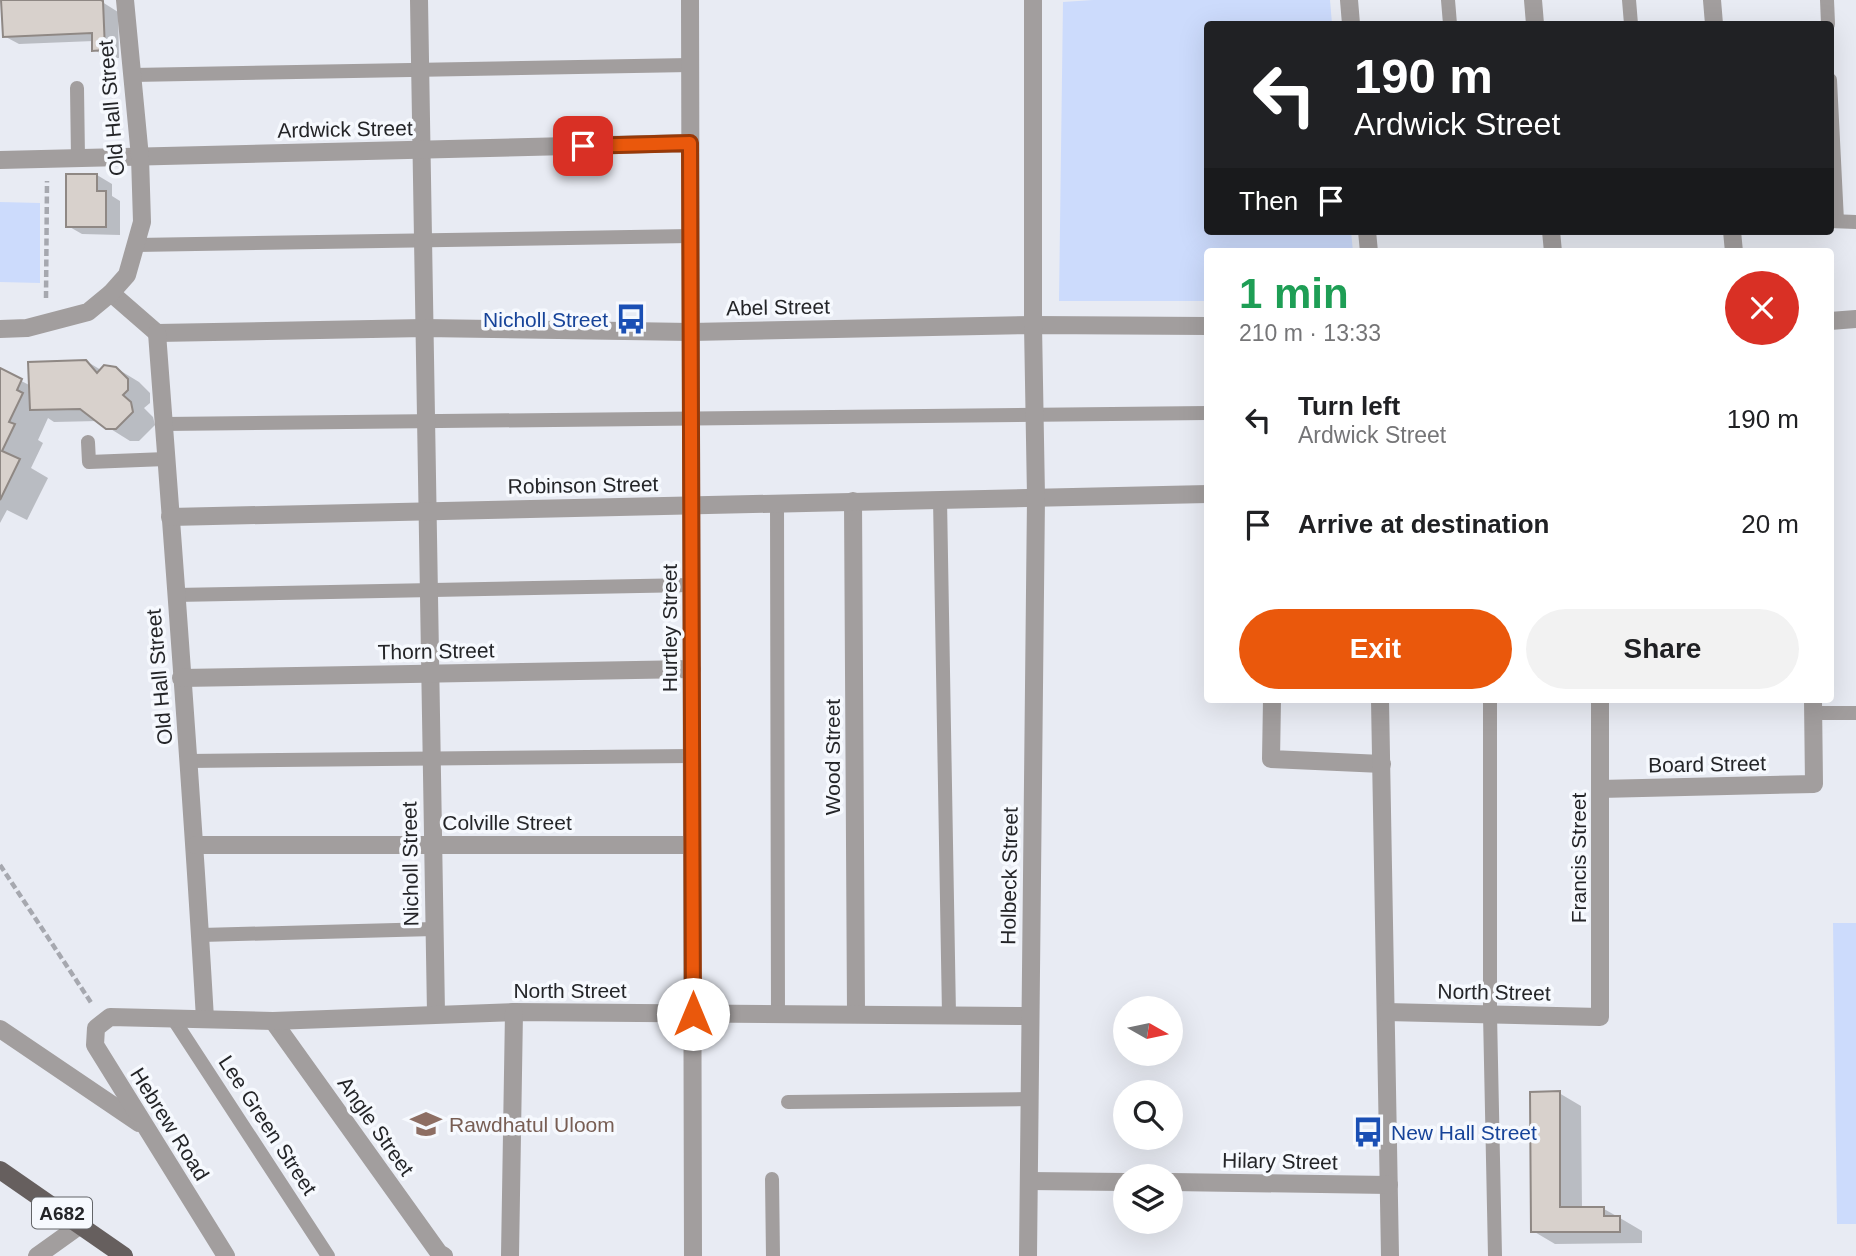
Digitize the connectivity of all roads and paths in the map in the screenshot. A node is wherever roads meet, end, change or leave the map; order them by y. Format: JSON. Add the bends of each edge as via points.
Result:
{"nodes":[{"id":1,"x":125,"y":0,"type":"edge"},
{"id":2,"x":419,"y":0,"type":"edge"},
{"id":3,"x":690,"y":0,"type":"edge"},
{"id":4,"x":1033,"y":0,"type":"edge"},
{"id":5,"x":1349,"y":0,"type":"edge"},
{"id":6,"x":1448,"y":0,"type":"edge"},
{"id":7,"x":1533,"y":0,"type":"edge"},
{"id":8,"x":1629,"y":0,"type":"edge"},
{"id":9,"x":1712,"y":0,"type":"edge"},
{"id":10,"x":1827,"y":0,"type":"edge"},
{"id":11,"x":1351,"y":21,"type":"edge"},
{"id":12,"x":1450,"y":21,"type":"edge"},
{"id":13,"x":1535,"y":21,"type":"edge"},
{"id":14,"x":1631,"y":21,"type":"edge"},
{"id":15,"x":1714,"y":21,"type":"edge"},
{"id":16,"x":1828,"y":21,"type":"edge"},
{"id":17,"x":690,"y":65,"type":"junction"},
{"id":18,"x":420,"y":70,"type":"junction"},
{"id":19,"x":132,"y":75,"type":"junction"},
{"id":20,"x":76,"y":88,"type":"dead end"},
{"id":21,"x":690,"y":143,"type":"junction"},
{"id":22,"x":421,"y":150,"type":"junction"},
{"id":23,"x":140,"y":157,"type":"junction"},
{"id":24,"x":78,"y":158,"type":"junction"},
{"id":25,"x":47,"y":159,"type":"junction"},
{"id":26,"x":0,"y":160,"type":"edge"},
{"id":27,"x":1834,"y":221,"type":"edge"},
{"id":28,"x":1856,"y":222,"type":"edge"},
{"id":29,"x":691,"y":236,"type":"junction"},
{"id":30,"x":422,"y":240,"type":"junction"},
{"id":31,"x":136,"y":245,"type":"junction"},
{"id":32,"x":111,"y":293,"type":"junction"},
{"id":33,"x":1856,"y":319,"type":"edge"},
{"id":34,"x":1834,"y":321,"type":"edge"},
{"id":35,"x":46,"y":323,"type":"junction"},
{"id":36,"x":1033,"y":325,"type":"junction"},
{"id":37,"x":1204,"y":326,"type":"edge"},
{"id":38,"x":424,"y":328,"type":"junction"},
{"id":39,"x":0,"y":329,"type":"edge"},
{"id":40,"x":691,"y":332,"type":"junction"},
{"id":41,"x":157,"y":333,"type":"junction"},
{"id":42,"x":1204,"y":413,"type":"edge"},
{"id":43,"x":1034,"y":415,"type":"junction"},
{"id":44,"x":691,"y":418,"type":"junction"},
{"id":45,"x":426,"y":421,"type":"junction"},
{"id":46,"x":163,"y":424,"type":"junction"},
{"id":47,"x":88,"y":442,"type":"dead end"},
{"id":48,"x":166,"y":459,"type":"junction"},
{"id":49,"x":1204,"y":494,"type":"edge"},
{"id":50,"x":1036,"y":496,"type":"junction"},
{"id":51,"x":940,"y":499,"type":"junction"},
{"id":52,"x":853,"y":501,"type":"junction"},
{"id":53,"x":777,"y":503,"type":"junction"},
{"id":54,"x":691,"y":506,"type":"junction"},
{"id":55,"x":428,"y":511,"type":"junction"},
{"id":56,"x":170,"y":516,"type":"junction"},
{"id":57,"x":692,"y":585,"type":"junction"},
{"id":58,"x":429,"y":589,"type":"junction"},
{"id":59,"x":175,"y":594,"type":"junction"},
{"id":60,"x":692,"y":669,"type":"junction"},
{"id":61,"x":430,"y":673,"type":"junction"},
{"id":62,"x":181,"y":678,"type":"junction"},
{"id":63,"x":1272,"y":703,"type":"edge"},
{"id":64,"x":1380,"y":703,"type":"edge"},
{"id":65,"x":1490,"y":703,"type":"edge"},
{"id":66,"x":1600,"y":703,"type":"edge"},
{"id":67,"x":1813,"y":707,"type":"edge"},
{"id":68,"x":1856,"y":713,"type":"edge"},
{"id":69,"x":692,"y":756,"type":"junction"},
{"id":70,"x":431,"y":759,"type":"junction"},
{"id":71,"x":188,"y":761,"type":"junction"},
{"id":72,"x":1382,"y":764,"type":"junction"},
{"id":73,"x":1600,"y":789,"type":"junction"},
{"id":74,"x":196,"y":845,"type":"junction"},
{"id":75,"x":433,"y":845,"type":"junction"},
{"id":76,"x":692,"y":845,"type":"junction"},
{"id":77,"x":0,"y":865,"type":"edge"},
{"id":78,"x":434,"y":929,"type":"junction"},
{"id":79,"x":201,"y":935,"type":"junction"},
{"id":80,"x":1386,"y":1012,"type":"junction"},
{"id":81,"x":436,"y":1013,"type":"junction"},
{"id":82,"x":514,"y":1013,"type":"junction"},
{"id":83,"x":856,"y":1013,"type":"junction"},
{"id":84,"x":693,"y":1014,"type":"junction"},
{"id":85,"x":778,"y":1014,"type":"junction"},
{"id":86,"x":1490,"y":1014,"type":"junction"},
{"id":87,"x":949,"y":1015,"type":"junction"},
{"id":88,"x":1030,"y":1016,"type":"junction"},
{"id":89,"x":172,"y":1017,"type":"junction"},
{"id":90,"x":1600,"y":1017,"type":"joint"},
{"id":91,"x":107,"y":1019,"type":"junction"},
{"id":92,"x":205,"y":1019,"type":"junction"},
{"id":93,"x":273,"y":1021,"type":"junction"},
{"id":94,"x":0,"y":1029,"type":"edge"},
{"id":95,"x":1028,"y":1100,"type":"junction"},
{"id":96,"x":788,"y":1102,"type":"dead end"},
{"id":97,"x":144,"y":1126,"type":"junction"},
{"id":98,"x":0,"y":1170,"type":"edge"},
{"id":99,"x":772,"y":1179,"type":"dead end"},
{"id":100,"x":1028,"y":1181,"type":"junction"},
{"id":101,"x":1113,"y":1182,"type":"edge"},
{"id":102,"x":1183,"y":1182,"type":"edge"},
{"id":103,"x":1389,"y":1185,"type":"junction"},
{"id":104,"x":79,"y":1226,"type":"junction"},
{"id":105,"x":439,"y":1255,"type":"edge"},
{"id":106,"x":37,"y":1256,"type":"edge"},
{"id":107,"x":124,"y":1256,"type":"edge"},
{"id":108,"x":226,"y":1256,"type":"edge"},
{"id":109,"x":328,"y":1256,"type":"edge"},
{"id":110,"x":510,"y":1256,"type":"edge"},
{"id":111,"x":693,"y":1256,"type":"edge"},
{"id":112,"x":773,"y":1256,"type":"edge"},
{"id":113,"x":1028,"y":1256,"type":"edge"},
{"id":114,"x":1390,"y":1256,"type":"edge"},
{"id":115,"x":1495,"y":1256,"type":"edge"}],
"edges":[{"from":1,"to":19,"type":"street","name":"Old Hall Street"},
{"from":2,"to":18,"type":"street","name":"Nicholl Street"},
{"from":3,"to":17,"type":"street","name":"Hurtley Street"},
{"from":4,"to":36,"type":"street","name":"Holbeck Street"},
{"from":5,"to":11,"type":"street"},
{"from":6,"to":12,"type":"lane"},
{"from":7,"to":13,"type":"street"},
{"from":8,"to":14,"type":"lane"},
{"from":9,"to":15,"type":"street"},
{"from":10,"to":16,"type":"lane"},
{"from":17,"to":18,"type":"lane"},
{"from":17,"to":21,"type":"street","name":"Hurtley Street"},
{"from":18,"to":19,"type":"lane"},
{"from":18,"to":22,"type":"street","name":"Nicholl Street"},
{"from":19,"to":23,"type":"street","name":"Old Hall Street"},
{"from":20,"to":24,"type":"lane"},
{"from":21,"to":22,"type":"street","name":"Ardwick Street"},
{"from":21,"to":29,"type":"street","name":"Hurtley Street"},
{"from":22,"to":23,"type":"street","name":"Ardwick Street"},
{"from":22,"to":30,"type":"street","name":"Nicholl Street"},
{"from":23,"to":24,"type":"street","name":"Ardwick Street"},
{"from":23,"to":31,"type":"street","name":"Old Hall Street","via":[[142,222]]},
{"from":24,"to":25,"type":"street","name":"Ardwick Street"},
{"from":25,"to":26,"type":"street","name":"Ardwick Street"},
{"from":25,"to":35,"type":"path"},
{"from":27,"to":28,"type":"lane"},
{"from":29,"to":30,"type":"lane"},
{"from":29,"to":40,"type":"street","name":"Hurtley Street"},
{"from":30,"to":31,"type":"lane"},
{"from":30,"to":38,"type":"street","name":"Nicholl Street"},
{"from":31,"to":32,"type":"street","name":"Old Hall Street","via":[[127,275]]},
{"from":32,"to":35,"type":"street","name":"Old Hall Street","via":[[89,312]]},
{"from":32,"to":41,"type":"street"},
{"from":33,"to":34,"type":"street"},
{"from":35,"to":39,"type":"street","name":"Old Hall Street"},
{"from":36,"to":37,"type":"street","name":"Abel Street"},
{"from":36,"to":40,"type":"street","name":"Abel Street"},
{"from":36,"to":43,"type":"street","name":"Holbeck Street"},
{"from":38,"to":40,"type":"street","name":"Abel Street"},
{"from":38,"to":41,"type":"street","name":"Abel Street"},
{"from":38,"to":45,"type":"street","name":"Nicholl Street"},
{"from":40,"to":44,"type":"street","name":"Hurtley Street"},
{"from":41,"to":46,"type":"street","name":"Old Hall Street"},
{"from":42,"to":43,"type":"lane"},
{"from":43,"to":44,"type":"lane"},
{"from":43,"to":50,"type":"street","name":"Holbeck Street"},
{"from":44,"to":45,"type":"lane"},
{"from":44,"to":54,"type":"street","name":"Hurtley Street"},
{"from":45,"to":46,"type":"lane"},
{"from":45,"to":55,"type":"street","name":"Nicholl Street"},
{"from":46,"to":48,"type":"street","name":"Old Hall Street"},
{"from":47,"to":48,"type":"lane","via":[[89,462]]},
{"from":48,"to":56,"type":"street","name":"Old Hall Street"},
{"from":49,"to":50,"type":"street","name":"Robinson Street"},
{"from":50,"to":51,"type":"street","name":"Robinson Street"},
{"from":50,"to":88,"type":"street","name":"Holbeck Street"},
{"from":51,"to":52,"type":"street","name":"Robinson Street"},
{"from":51,"to":87,"type":"lane"},
{"from":52,"to":53,"type":"street","name":"Robinson Street"},
{"from":52,"to":83,"type":"street","name":"Wood Street"},
{"from":53,"to":54,"type":"street","name":"Robinson Street"},
{"from":53,"to":85,"type":"lane"},
{"from":54,"to":55,"type":"street","name":"Robinson Street"},
{"from":54,"to":57,"type":"street","name":"Hurtley Street"},
{"from":55,"to":56,"type":"street","name":"Robinson Street"},
{"from":55,"to":58,"type":"street","name":"Nicholl Street"},
{"from":56,"to":59,"type":"street","name":"Old Hall Street"},
{"from":57,"to":58,"type":"lane"},
{"from":57,"to":60,"type":"street","name":"Hurtley Street"},
{"from":58,"to":59,"type":"lane"},
{"from":58,"to":61,"type":"street","name":"Nicholl Street"},
{"from":59,"to":62,"type":"street","name":"Old Hall Street"},
{"from":60,"to":61,"type":"street","name":"Thorn Street"},
{"from":60,"to":69,"type":"street","name":"Hurtley Street"},
{"from":61,"to":62,"type":"street","name":"Thorn Street"},
{"from":61,"to":70,"type":"street","name":"Nicholl Street"},
{"from":62,"to":71,"type":"street","name":"Old Hall Street"},
{"from":63,"to":72,"type":"street","via":[[1271,759]]},
{"from":64,"to":72,"type":"street"},
{"from":65,"to":86,"type":"lane"},
{"from":66,"to":73,"type":"street","name":"Francis Street"},
{"from":67,"to":68,"type":"lane"},
{"from":67,"to":73,"type":"street","name":"Board Street","via":[[1814,785]]},
{"from":69,"to":70,"type":"lane"},
{"from":69,"to":76,"type":"street","name":"Hurtley Street"},
{"from":70,"to":71,"type":"lane"},
{"from":70,"to":75,"type":"street","name":"Nicholl Street"},
{"from":71,"to":74,"type":"street","name":"Old Hall Street"},
{"from":72,"to":80,"type":"street"},
{"from":73,"to":90,"type":"street","name":"Francis Street"},
{"from":74,"to":75,"type":"street","name":"Colville Street"},
{"from":74,"to":79,"type":"street","name":"Old Hall Street"},
{"from":75,"to":76,"type":"street","name":"Colville Street"},
{"from":75,"to":78,"type":"street","name":"Nicholl Street"},
{"from":76,"to":84,"type":"street","name":"Hurtley Street"},
{"from":77,"to":91,"type":"path"},
{"from":78,"to":79,"type":"lane"},
{"from":78,"to":81,"type":"street","name":"Nicholl Street"},
{"from":79,"to":92,"type":"street","name":"Old Hall Street"},
{"from":80,"to":86,"type":"street","name":"North Street"},
{"from":80,"to":103,"type":"street"},
{"from":81,"to":82,"type":"street","name":"North Street"},
{"from":81,"to":93,"type":"street","name":"North Street"},
{"from":82,"to":84,"type":"street","name":"North Street"},
{"from":82,"to":110,"type":"street"},
{"from":83,"to":85,"type":"street","name":"North Street"},
{"from":83,"to":87,"type":"street","name":"North Street"},
{"from":84,"to":85,"type":"street","name":"North Street"},
{"from":84,"to":111,"type":"street","name":"Hurtley Street"},
{"from":86,"to":90,"type":"street","name":"North Street"},
{"from":86,"to":115,"type":"lane"},
{"from":87,"to":88,"type":"street","name":"North Street"},
{"from":88,"to":95,"type":"street","name":"Holbeck Street"},
{"from":89,"to":91,"type":"street","name":"North Street"},
{"from":89,"to":92,"type":"street","name":"North Street"},
{"from":89,"to":109,"type":"lane","name":"Lee Green Street"},
{"from":91,"to":97,"type":"street","name":"Hebrew Road","via":[[96,1028],[96,1045]]},
{"from":92,"to":93,"type":"street","name":"North Street"},
{"from":93,"to":105,"type":"street","name":"Angle Street"},
{"from":94,"to":97,"type":"street"},
{"from":95,"to":96,"type":"lane"},
{"from":95,"to":100,"type":"street","name":"Holbeck Street"},
{"from":97,"to":108,"type":"street","name":"Hebrew Road"},
{"from":98,"to":104,"type":"main road","number":"A682"},
{"from":99,"to":112,"type":"lane"},
{"from":100,"to":101,"type":"street"},
{"from":100,"to":113,"type":"street","name":"Holbeck Street"},
{"from":102,"to":103,"type":"street","name":"Hilary Street"},
{"from":103,"to":114,"type":"street"},
{"from":104,"to":106,"type":"street"},
{"from":104,"to":107,"type":"main road","number":"A682"}]}
